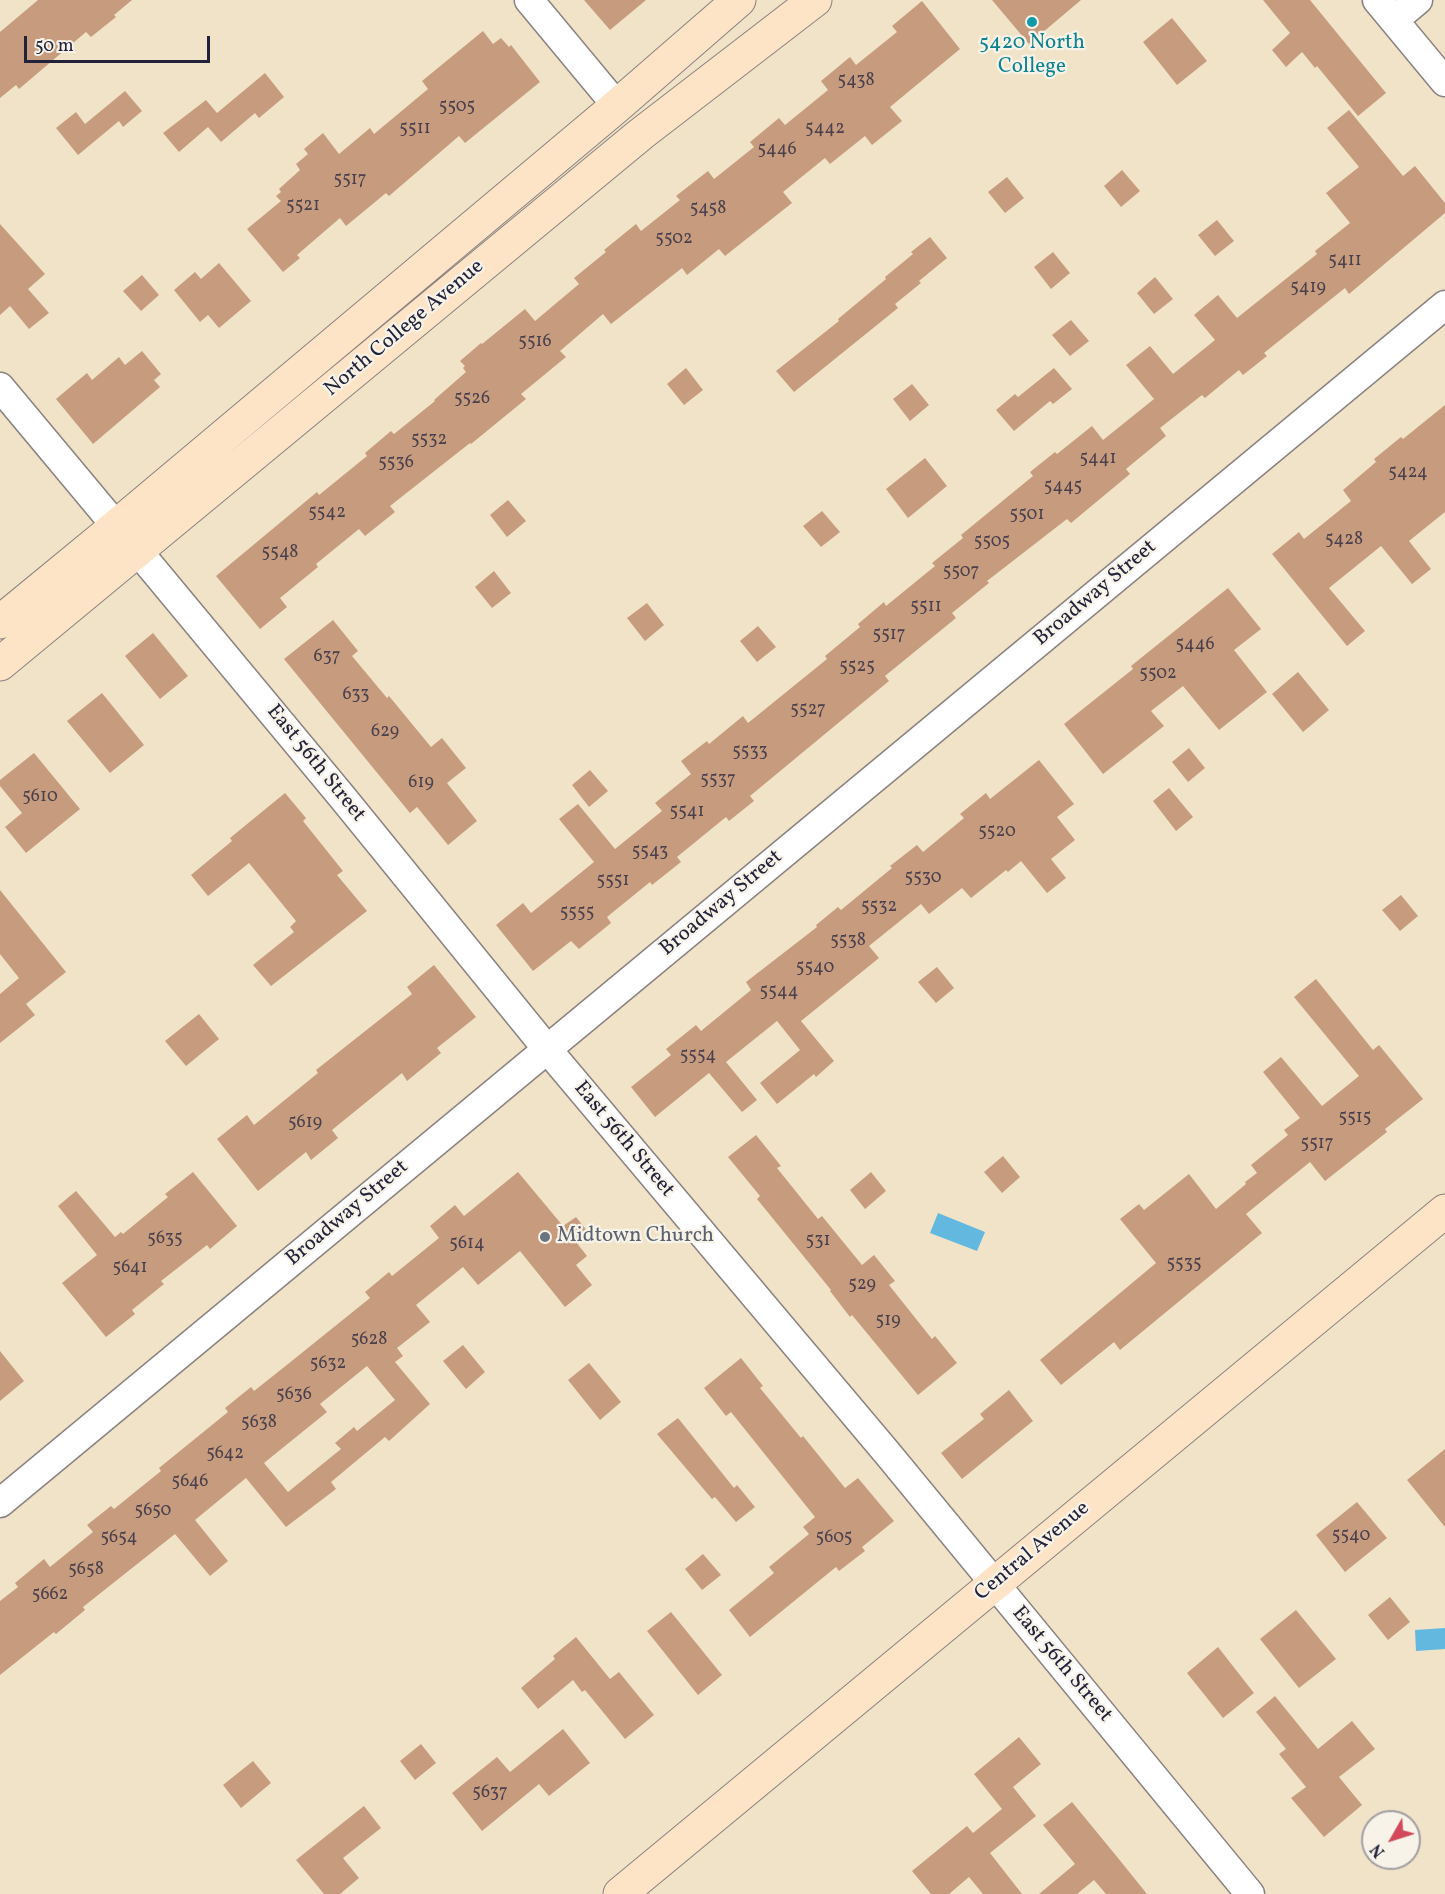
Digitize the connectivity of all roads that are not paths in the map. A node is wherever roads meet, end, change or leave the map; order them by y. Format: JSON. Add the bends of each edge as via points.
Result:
{"nodes":[{"id":1,"x":529,"y":0,"type":"edge"},
{"id":2,"x":739,"y":0,"type":"edge"},
{"id":3,"x":815,"y":0,"type":"edge"},
{"id":4,"x":1418,"y":0,"type":"edge"},
{"id":5,"x":1385,"y":10,"type":"edge"},
{"id":6,"x":1445,"y":82,"type":"edge"},
{"id":7,"x":617,"y":106,"type":"junction"},
{"id":8,"x":1445,"y":305,"type":"edge"},
{"id":9,"x":0,"y":387,"type":"edge"},
{"id":10,"x":126,"y":538,"type":"junction"},
{"id":11,"x":0,"y":622,"type":"edge"},
{"id":12,"x":0,"y":664,"type":"edge"},
{"id":13,"x":547,"y":1049,"type":"junction"},
{"id":14,"x":1445,"y":1211,"type":"edge"},
{"id":15,"x":0,"y":1503,"type":"edge"},
{"id":16,"x":994,"y":1585,"type":"junction"},
{"id":17,"x":621,"y":1894,"type":"edge"},
{"id":18,"x":1250,"y":1894,"type":"edge"}],
"edges":[{"from":1,"to":7,"type":"street"},
{"from":2,"to":7,"type":"main road","name":"North College Avenue"},
{"from":3,"to":10,"type":"main road","name":"North College Avenue"},
{"from":4,"to":5,"type":"street"},
{"from":5,"to":6,"type":"street"},
{"from":7,"to":10,"type":"main road","name":"North College Avenue"},
{"from":8,"to":13,"type":"street","name":"Broadway Street"},
{"from":9,"to":10,"type":"street","name":"East 56th Street"},
{"from":10,"to":11,"type":"main road","name":"North College Avenue"},
{"from":10,"to":12,"type":"main road","name":"North College Avenue"},
{"from":10,"to":13,"type":"street","name":"East 56th Street"},
{"from":13,"to":15,"type":"street","name":"Broadway Street"},
{"from":13,"to":16,"type":"street","name":"East 56th Street"},
{"from":14,"to":16,"type":"main road","name":"Central Avenue"},
{"from":16,"to":17,"type":"main road","name":"Central Avenue"},
{"from":16,"to":18,"type":"street","name":"East 56th Street"}]}
